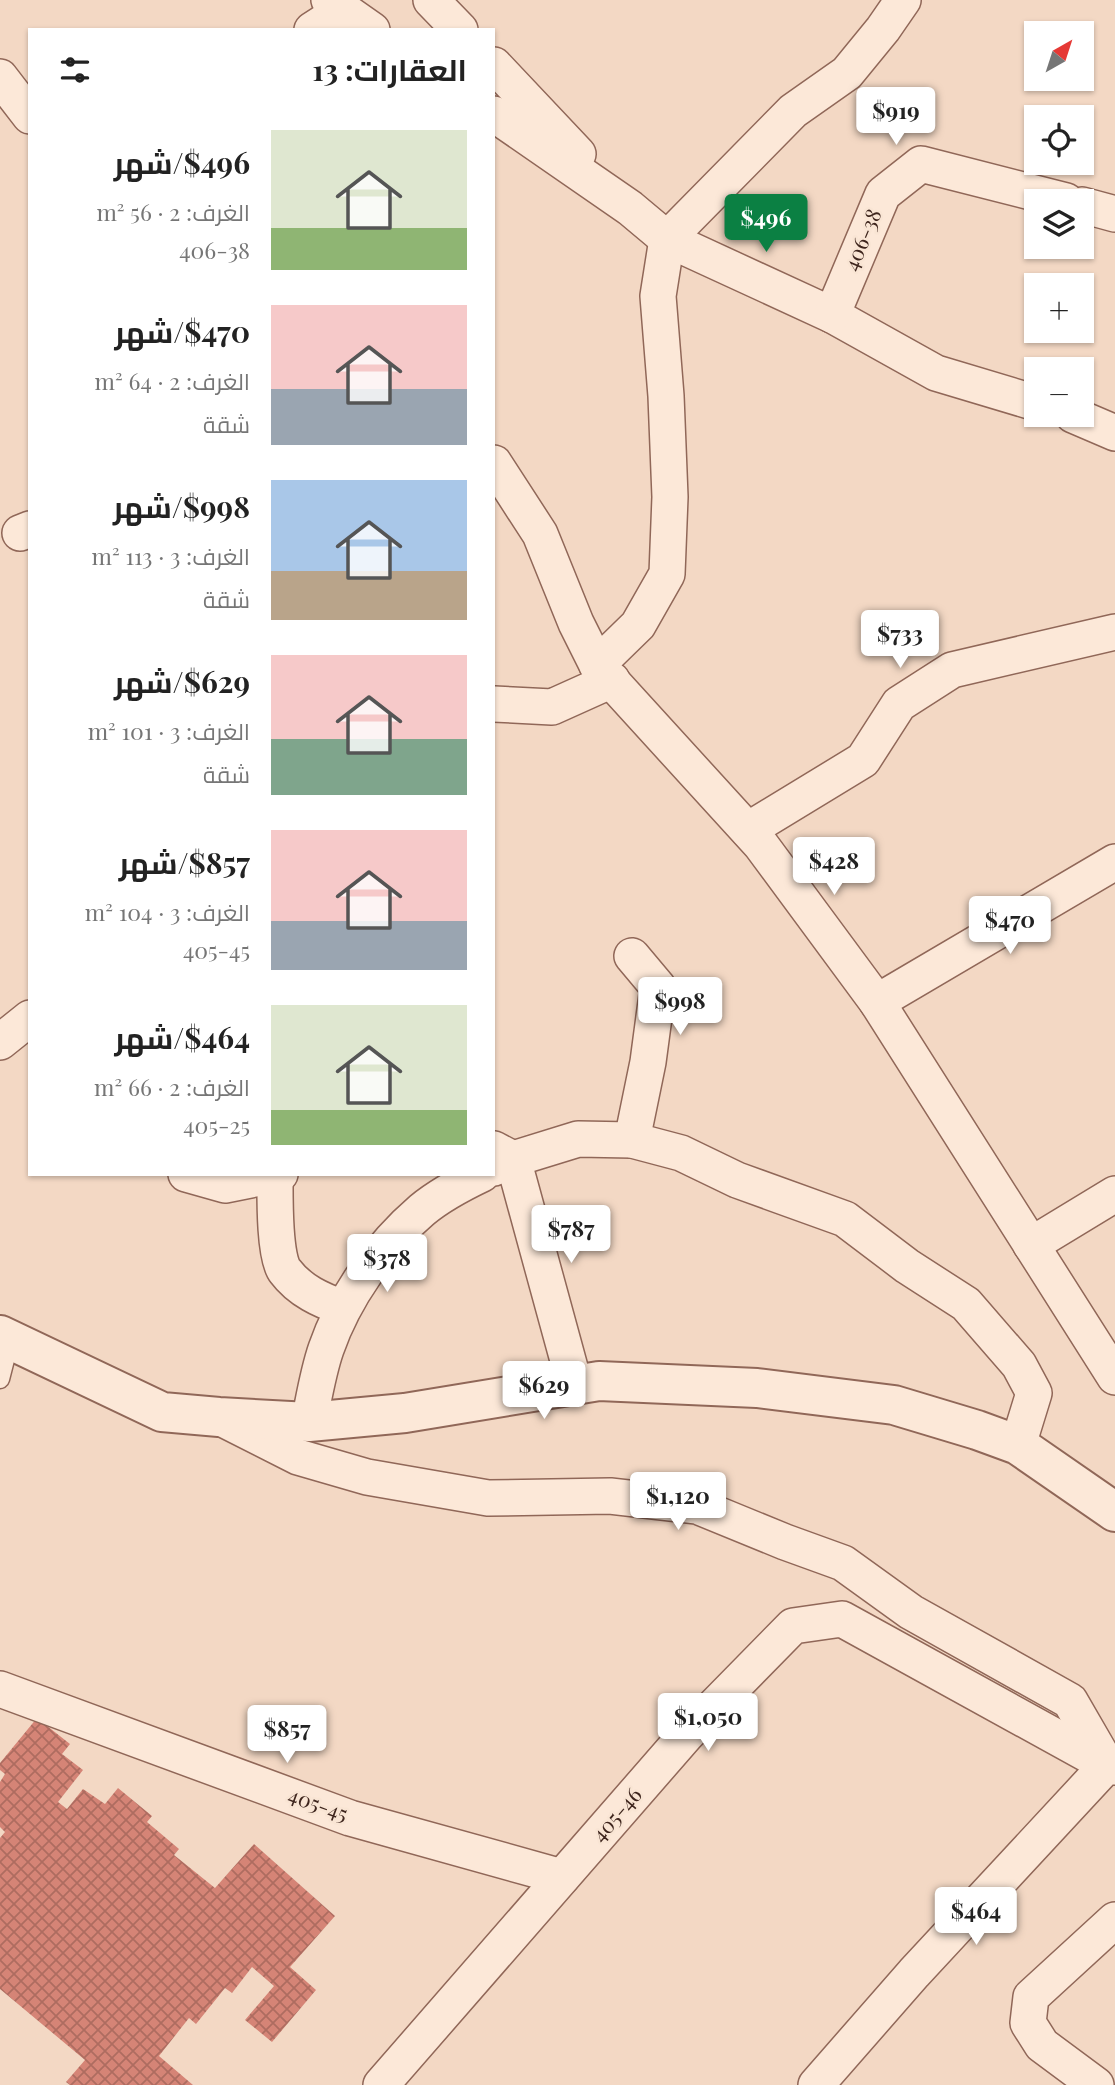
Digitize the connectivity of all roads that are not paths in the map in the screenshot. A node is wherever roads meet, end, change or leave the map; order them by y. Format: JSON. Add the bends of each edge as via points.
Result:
{"nodes":[{"id":1,"x":431,"y":0,"type":"edge"},
{"id":2,"x":903,"y":0,"type":"edge"},
{"id":3,"x":336,"y":5,"type":"edge"},
{"id":4,"x":314,"y":28,"type":"edge"},
{"id":5,"x":369,"y":28,"type":"edge"},
{"id":6,"x":458,"y":28,"type":"edge"},
{"id":7,"x":495,"y":66,"type":"edge"},
{"id":8,"x":0,"y":77,"type":"edge"},
{"id":9,"x":28,"y":113,"type":"edge"},
{"id":10,"x":495,"y":115,"type":"edge"},
{"id":11,"x":1024,"y":190,"type":"edge"},
{"id":12,"x":630,"y":208,"type":"junction"},
{"id":13,"x":1094,"y":208,"type":"edge"},
{"id":14,"x":1115,"y":214,"type":"edge"},
{"id":15,"x":667,"y":239,"type":"junction"},
{"id":16,"x":832,"y":315,"type":"junction"},
{"id":17,"x":1024,"y":399,"type":"edge"},
{"id":18,"x":1094,"y":424,"type":"edge"},
{"id":19,"x":1115,"y":433,"type":"edge"},
{"id":20,"x":495,"y":465,"type":"edge"},
{"id":21,"x":1115,"y":632,"type":"edge"},
{"id":22,"x":605,"y":673,"type":"junction"},
{"id":23,"x":495,"y":704,"type":"edge"},
{"id":24,"x":748,"y":830,"type":"junction"},
{"id":25,"x":1115,"y":862,"type":"edge"},
{"id":26,"x":632,"y":956,"type":"dead end"},
{"id":27,"x":877,"y":1002,"type":"junction"},
{"id":28,"x":28,"y":1020,"type":"edge"},
{"id":29,"x":0,"y":1042,"type":"edge"},
{"id":30,"x":632,"y":1140,"type":"junction"},
{"id":31,"x":500,"y":1159,"type":"edge"},
{"id":32,"x":193,"y":1176,"type":"edge"},
{"id":33,"x":273,"y":1176,"type":"edge"},
{"id":34,"x":278,"y":1176,"type":"edge"},
{"id":35,"x":478,"y":1176,"type":"edge"},
{"id":36,"x":1115,"y":1194,"type":"edge"},
{"id":37,"x":1031,"y":1245,"type":"junction"},
{"id":38,"x":344,"y":1308,"type":"junction"},
{"id":39,"x":5,"y":1338,"type":"edge"},
{"id":40,"x":1115,"y":1377,"type":"edge"},
{"id":41,"x":0,"y":1379,"type":"edge"},
{"id":42,"x":575,"y":1386,"type":"junction"},
{"id":43,"x":219,"y":1417,"type":"junction"},
{"id":44,"x":309,"y":1422,"type":"junction"},
{"id":45,"x":1018,"y":1445,"type":"junction"},
{"id":46,"x":1114,"y":1511,"type":"edge"},
{"id":47,"x":0,"y":1689,"type":"edge"},
{"id":48,"x":1111,"y":1766,"type":"edge"},
{"id":49,"x":562,"y":1877,"type":"junction"},
{"id":50,"x":1115,"y":1920,"type":"edge"},
{"id":51,"x":381,"y":2085,"type":"edge"},
{"id":52,"x":817,"y":2085,"type":"edge"},
{"id":53,"x":1096,"y":2085,"type":"edge"}],
"edges":[{"from":1,"to":6,"type":"street"},
{"from":2,"to":15,"type":"street","via":[[847,74],[793,111]]},
{"from":3,"to":4,"type":"street"},
{"from":3,"to":5,"type":"street"},
{"from":7,"to":12,"type":"street"},
{"from":8,"to":9,"type":"street"},
{"from":10,"to":12,"type":"street"},
{"from":11,"to":16,"type":"street","name":"406-38","via":[[921,164],[883,194]]},
{"from":12,"to":15,"type":"street"},
{"from":13,"to":14,"type":"street"},
{"from":15,"to":16,"type":"street"},
{"from":15,"to":22,"type":"street","via":[[658,296],[670,484],[667,574]]},
{"from":16,"to":17,"type":"street","via":[[936,373]]},
{"from":18,"to":19,"type":"street"},
{"from":20,"to":22,"type":"street","via":[[540,534],[576,623]]},
{"from":21,"to":24,"type":"street","via":[[952,670],[899,704],[863,760]]},
{"from":22,"to":23,"type":"street","via":[[552,707]]},
{"from":22,"to":24,"type":"street"},
{"from":24,"to":27,"type":"street"},
{"from":25,"to":27,"type":"street"},
{"from":26,"to":30,"type":"street","via":[[658,987]]},
{"from":27,"to":37,"type":"street"},
{"from":28,"to":29,"type":"street"},
{"from":30,"to":31,"type":"street","via":[[578,1139]]},
{"from":30,"to":45,"type":"street","via":[[681,1153],[737,1180],[845,1219],[967,1304],[1019,1365],[1034,1394]]},
{"from":31,"to":42,"type":"street"},
{"from":32,"to":33,"type":"street","via":[[225,1185]]},
{"from":34,"to":38,"type":"street","via":[[275,1220],[283,1270],[314,1297]]},
{"from":35,"to":38,"type":"street","via":[[423,1210],[377,1257]]},
{"from":36,"to":37,"type":"street"},
{"from":37,"to":40,"type":"street"},
{"from":38,"to":44,"type":"street","via":[[325,1350]]},
{"from":39,"to":41,"type":"lane"},
{"from":39,"to":43,"type":"street","via":[[162,1412]]},
{"from":42,"to":44,"type":"street","via":[[405,1413]]},
{"from":42,"to":45,"type":"street","via":[[599,1381],[757,1388],[894,1405]]},
{"from":43,"to":44,"type":"street"},
{"from":43,"to":48,"type":"street","via":[[298,1457],[367,1477],[488,1498],[610,1496],[697,1506],[843,1563],[911,1612],[1070,1701]]},
{"from":45,"to":46,"type":"street"},
{"from":47,"to":49,"type":"street","name":"405-45","via":[[350,1818]]},
{"from":48,"to":49,"type":"street","name":"405-46","via":[[842,1619],[793,1626],[687,1735]]},
{"from":48,"to":52,"type":"street","via":[[914,1973]]},
{"from":49,"to":51,"type":"street","name":"405-46"},
{"from":50,"to":53,"type":"street","via":[[1031,1997],[1028,2023],[1042,2045]]}]}
